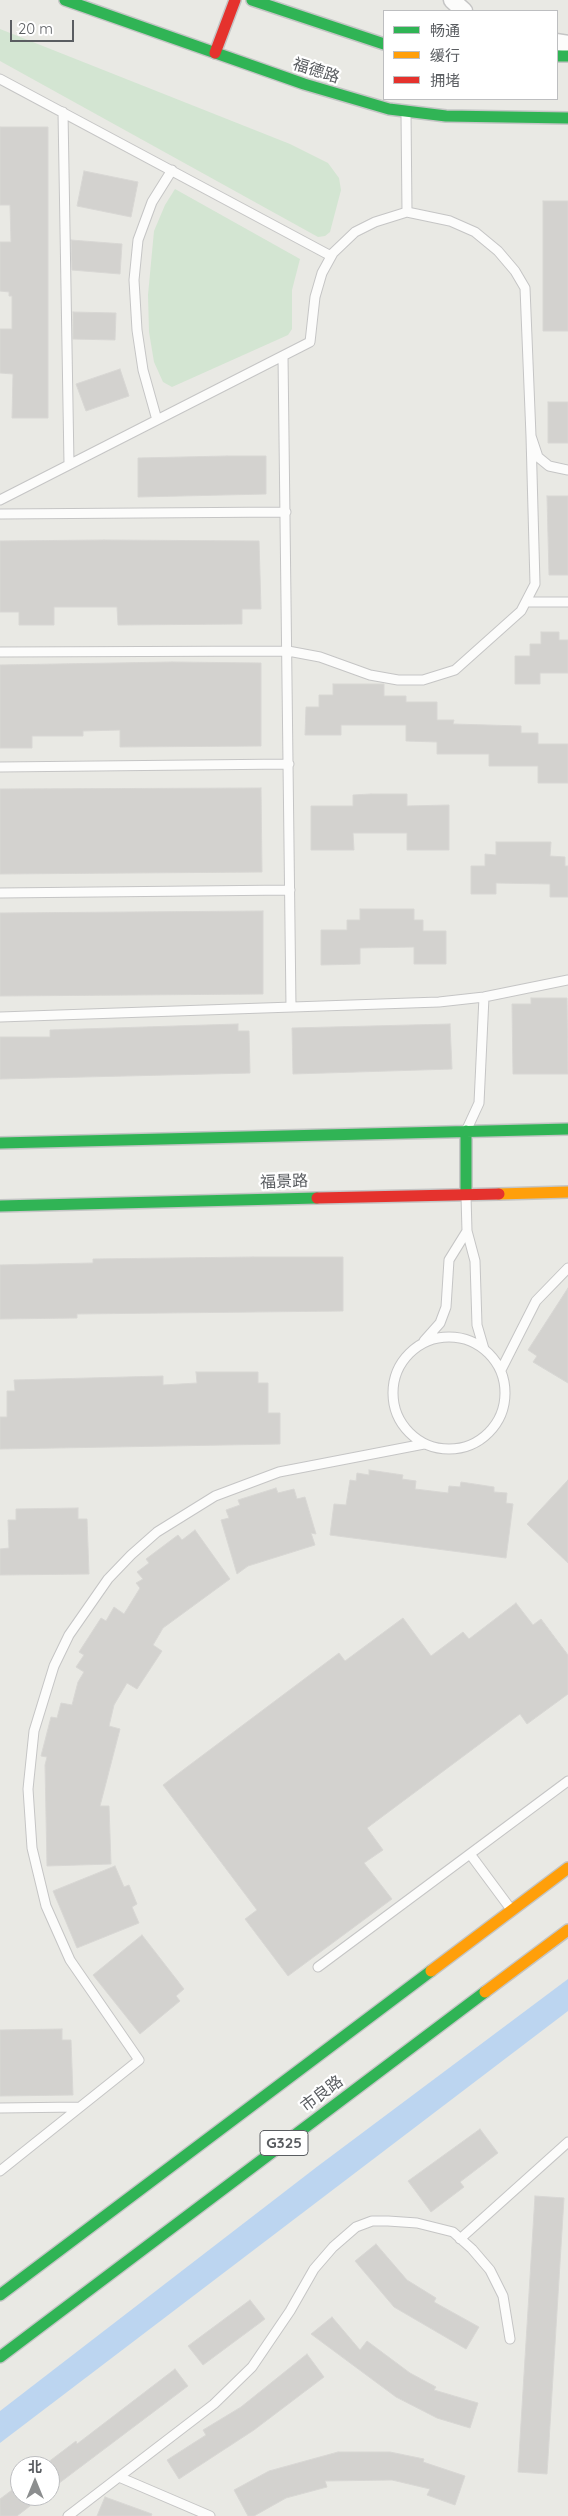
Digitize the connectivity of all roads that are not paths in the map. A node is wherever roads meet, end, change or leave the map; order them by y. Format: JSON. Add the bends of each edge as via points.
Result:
{"nodes":[{"id":1,"x":65,"y":0,"type":"edge"},
{"id":2,"x":235,"y":0,"type":"edge"},
{"id":3,"x":252,"y":0,"type":"edge"},
{"id":4,"x":452,"y":0,"type":"edge"},
{"id":5,"x":463,"y":10,"type":"edge"},
{"id":6,"x":383,"y":44,"type":"edge"},
{"id":7,"x":216,"y":53,"type":"junction"},
{"id":8,"x":0,"y":79,"type":"edge"},
{"id":9,"x":63,"y":112,"type":"junction"},
{"id":10,"x":406,"y":112,"type":"junction"},
{"id":11,"x":568,"y":118,"type":"edge"},
{"id":12,"x":172,"y":170,"type":"junction"},
{"id":13,"x":407,"y":212,"type":"junction"},
{"id":14,"x":331,"y":256,"type":"junction"},
{"id":15,"x":283,"y":356,"type":"junction"},
{"id":16,"x":157,"y":420,"type":"junction"},
{"id":17,"x":531,"y":436,"type":"junction"},
{"id":18,"x":69,"y":464,"type":"junction"},
{"id":19,"x":568,"y":470,"type":"edge"},
{"id":20,"x":0,"y":500,"type":"edge"},
{"id":21,"x":286,"y":512,"type":"junction"},
{"id":22,"x":0,"y":514,"type":"edge"},
{"id":23,"x":526,"y":602,"type":"junction"},
{"id":24,"x":568,"y":602,"type":"edge"},
{"id":25,"x":288,"y":651,"type":"junction"},
{"id":26,"x":0,"y":652,"type":"edge"},
{"id":27,"x":289,"y":764,"type":"junction"},
{"id":28,"x":0,"y":767,"type":"edge"},
{"id":29,"x":290,"y":890,"type":"junction"},
{"id":30,"x":0,"y":893,"type":"edge"},
{"id":31,"x":568,"y":980,"type":"edge"},
{"id":32,"x":484,"y":997,"type":"junction"},
{"id":33,"x":291,"y":1007,"type":"junction"},
{"id":34,"x":0,"y":1017,"type":"edge"},
{"id":35,"x":568,"y":1129,"type":"edge"},
{"id":36,"x":466,"y":1131,"type":"junction"},
{"id":37,"x":0,"y":1143,"type":"edge"},
{"id":38,"x":568,"y":1192,"type":"edge"},
{"id":39,"x":466,"y":1194,"type":"junction"},
{"id":40,"x":0,"y":1206,"type":"edge"},
{"id":41,"x":467,"y":1231,"type":"junction"},
{"id":42,"x":568,"y":1268,"type":"edge"},
{"id":43,"x":424,"y":1342,"type":"junction"},
{"id":44,"x":484,"y":1348,"type":"junction"},
{"id":45,"x":501,"y":1370,"type":"junction"},
{"id":46,"x":424,"y":1444,"type":"junction"},
{"id":47,"x":568,"y":1781,"type":"edge"},
{"id":48,"x":470,"y":1854,"type":"junction"},
{"id":49,"x":568,"y":1868,"type":"edge"},
{"id":50,"x":512,"y":1910,"type":"junction"},
{"id":51,"x":568,"y":1930,"type":"edge"},
{"id":52,"x":318,"y":1967,"type":"dead end"},
{"id":53,"x":80,"y":2107,"type":"junction"},
{"id":54,"x":0,"y":2108,"type":"edge"},
{"id":55,"x":568,"y":2142,"type":"edge"},
{"id":56,"x":0,"y":2171,"type":"edge"},
{"id":57,"x":460,"y":2239,"type":"junction"},
{"id":58,"x":0,"y":2295,"type":"edge"},
{"id":59,"x":510,"y":2339,"type":"dead end"},
{"id":60,"x":0,"y":2357,"type":"edge"},
{"id":61,"x":118,"y":2477,"type":"junction"},
{"id":62,"x":68,"y":2516,"type":"edge"},
{"id":63,"x":210,"y":2516,"type":"edge"}],
"edges":[{"from":1,"to":7,"type":"main road","name":"福德路"},
{"from":2,"to":7,"type":"main road"},
{"from":3,"to":6,"type":"main road"},
{"from":4,"to":5,"type":"street"},
{"from":7,"to":10,"type":"main road","name":"福德路","via":[[357,101]]},
{"from":8,"to":9,"type":"lane"},
{"from":9,"to":12,"type":"lane"},
{"from":9,"to":18,"type":"lane"},
{"from":10,"to":11,"type":"main road","name":"福德路","via":[[446,116],[534,113]]},
{"from":10,"to":13,"type":"lane"},
{"from":12,"to":14,"type":"lane"},
{"from":12,"to":16,"type":"lane","via":[[152,202],[138,240],[134,280],[143,370]]},
{"from":13,"to":14,"type":"lane","via":[[355,232]]},
{"from":13,"to":17,"type":"lane","via":[[450,221],[475,232],[498,251],[525,288]]},
{"from":14,"to":15,"type":"lane","via":[[315,297],[310,342]]},
{"from":15,"to":16,"type":"lane"},
{"from":15,"to":21,"type":"lane"},
{"from":16,"to":18,"type":"lane"},
{"from":17,"to":19,"type":"lane","via":[[538,457],[550,466]]},
{"from":17,"to":23,"type":"lane","via":[[535,584]]},
{"from":18,"to":20,"type":"lane"},
{"from":21,"to":22,"type":"lane"},
{"from":21,"to":25,"type":"lane"},
{"from":23,"to":24,"type":"lane"},
{"from":23,"to":25,"type":"lane","via":[[521,611],[455,670],[423,680],[370,676],[320,657]]},
{"from":25,"to":26,"type":"lane"},
{"from":25,"to":27,"type":"lane"},
{"from":27,"to":28,"type":"lane"},
{"from":27,"to":29,"type":"lane"},
{"from":29,"to":30,"type":"lane"},
{"from":29,"to":33,"type":"lane"},
{"from":31,"to":32,"type":"lane"},
{"from":32,"to":33,"type":"lane","via":[[439,1002]]},
{"from":32,"to":36,"type":"lane","via":[[479,1103]]},
{"from":33,"to":34,"type":"lane"},
{"from":35,"to":36,"type":"main road"},
{"from":36,"to":37,"type":"main road"},
{"from":36,"to":39,"type":"main road"},
{"from":38,"to":39,"type":"main road","name":"福景路"},
{"from":39,"to":40,"type":"main road","name":"福景路"},
{"from":39,"to":41,"type":"lane"},
{"from":41,"to":43,"type":"lane","via":[[449,1260],[443,1315]]},
{"from":41,"to":44,"type":"lane","via":[[475,1261],[477,1325]]},
{"from":42,"to":45,"type":"lane","via":[[536,1301]]},
{"from":43,"to":44,"type":"lane","via":[[456,1337]]},
{"from":43,"to":46,"type":"lane","via":[[408,1354],[392,1384],[392,1398],[402,1425]]},
{"from":44,"to":45,"type":"lane"},
{"from":45,"to":46,"type":"lane","via":[[505,1381],[505,1400],[500,1418],[492,1430],[480,1440],[460,1448]]},
{"from":46,"to":53,"type":"lane","via":[[279,1472],[215,1496],[158,1532],[131,1555],[103,1586],[69,1635],[54,1666],[34,1731],[28,1790],[32,1848],[46,1906],[70,1960],[139,2060]]},
{"from":47,"to":48,"type":"lane"},
{"from":48,"to":50,"type":"lane"},
{"from":48,"to":52,"type":"lane"},
{"from":49,"to":50,"type":"main road","name":"市良路"},
{"from":50,"to":58,"type":"main road","name":"市良路"},
{"from":51,"to":60,"type":"main road","name":"市良路","number":"G325"},
{"from":53,"to":54,"type":"lane"},
{"from":53,"to":56,"type":"lane"},
{"from":55,"to":57,"type":"lane"},
{"from":57,"to":59,"type":"lane","via":[[490,2270],[503,2296]]},
{"from":57,"to":61,"type":"lane","via":[[452,2232],[417,2223],[372,2221],[356,2227],[314,2269],[252,2367],[214,2404]]},
{"from":61,"to":62,"type":"lane"},
{"from":61,"to":63,"type":"lane"}]}
